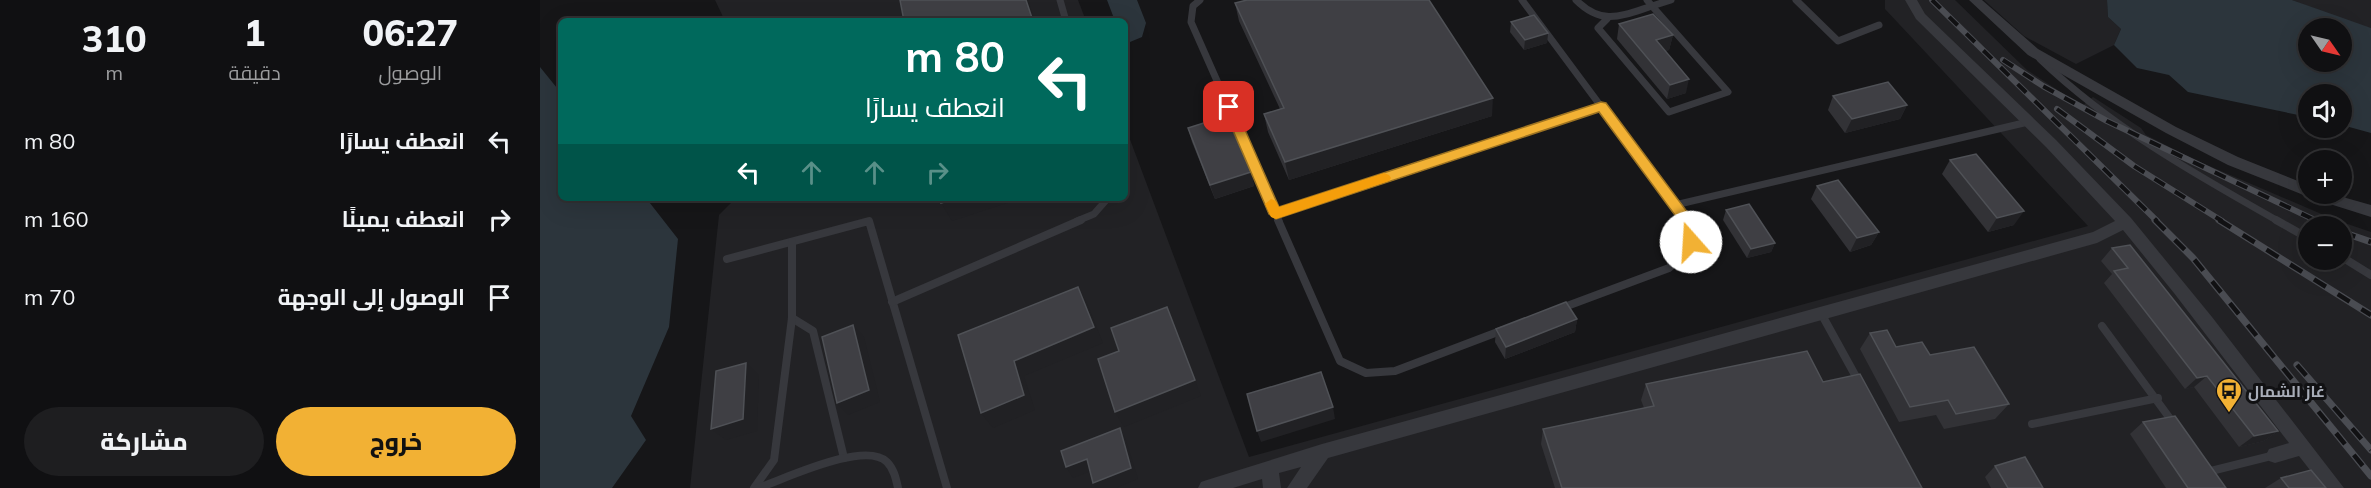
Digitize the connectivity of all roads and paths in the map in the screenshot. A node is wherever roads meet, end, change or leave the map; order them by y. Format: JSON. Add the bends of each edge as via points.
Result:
{"nodes":[{"id":1,"x":1060,"y":0,"type":"edge"},
{"id":2,"x":1200,"y":0,"type":"edge"},
{"id":3,"x":1522,"y":0,"type":"edge"},
{"id":4,"x":1576,"y":0,"type":"edge"},
{"id":5,"x":1671,"y":0,"type":"edge"},
{"id":6,"x":1796,"y":0,"type":"edge"},
{"id":7,"x":1911,"y":0,"type":"edge"},
{"id":8,"x":1975,"y":0,"type":"edge"},
{"id":9,"x":1650,"y":3,"type":"edge"},
{"id":10,"x":1065,"y":18,"type":"edge"},
{"id":11,"x":1607,"y":19,"type":"junction"},
{"id":12,"x":1880,"y":25,"type":"dead end"},
{"id":13,"x":2033,"y":52,"type":"junction"},
{"id":14,"x":1601,"y":106,"type":"junction"},
{"id":15,"x":2028,"y":122,"type":"junction"},
{"id":16,"x":2298,"y":187,"type":"edge"},
{"id":17,"x":1105,"y":201,"type":"edge"},
{"id":18,"x":2348,"y":204,"type":"edge"},
{"id":19,"x":1675,"y":205,"type":"junction"},
{"id":20,"x":2371,"y":211,"type":"edge"},
{"id":21,"x":1276,"y":214,"type":"junction"},
{"id":22,"x":2126,"y":222,"type":"junction"},
{"id":23,"x":2298,"y":232,"type":"edge"},
{"id":24,"x":792,"y":242,"type":"junction"},
{"id":25,"x":727,"y":259,"type":"dead end"},
{"id":26,"x":2352,"y":263,"type":"edge"},
{"id":27,"x":2371,"y":275,"type":"edge"},
{"id":28,"x":892,"y":302,"type":"junction"},
{"id":29,"x":1548,"y":314,"type":"edge"},
{"id":30,"x":1822,"y":315,"type":"junction"},
{"id":31,"x":792,"y":318,"type":"junction"},
{"id":32,"x":1515,"y":326,"type":"edge"},
{"id":33,"x":2102,"y":326,"type":"dead end"},
{"id":34,"x":1867,"y":396,"type":"edge"},
{"id":35,"x":2158,"y":398,"type":"junction"},
{"id":36,"x":2032,"y":424,"type":"dead end"},
{"id":37,"x":2182,"y":435,"type":"edge"},
{"id":38,"x":2301,"y":447,"type":"junction"},
{"id":39,"x":1322,"y":452,"type":"junction"},
{"id":40,"x":2274,"y":455,"type":"joint"},
{"id":41,"x":844,"y":458,"type":"junction"},
{"id":42,"x":2200,"y":463,"type":"edge"},
{"id":43,"x":1270,"y":469,"type":"junction"},
{"id":44,"x":1217,"y":486,"type":"edge"},
{"id":45,"x":756,"y":488,"type":"edge"},
{"id":46,"x":898,"y":488,"type":"edge"},
{"id":47,"x":947,"y":488,"type":"edge"},
{"id":48,"x":1272,"y":488,"type":"edge"},
{"id":49,"x":1296,"y":488,"type":"edge"},
{"id":50,"x":2335,"y":488,"type":"edge"}],
"edges":[{"from":1,"to":10,"type":"lane"},
{"from":2,"to":21,"type":"lane","via":[[1193,6],[1191,22]]},
{"from":3,"to":14,"type":"lane"},
{"from":4,"to":11,"type":"lane","via":[[1586,12]]},
{"from":5,"to":9,"type":"lane"},
{"from":6,"to":12,"type":"lane","via":[[1838,41]]},
{"from":7,"to":15,"type":"street","via":[[1920,16]]},
{"from":8,"to":13,"type":"street"},
{"from":9,"to":11,"type":"lane"},
{"from":9,"to":11,"type":"lane","via":[[1728,92],[1669,112],[1598,28]]},
{"from":13,"to":16,"type":"street","via":[[2170,130]]},
{"from":13,"to":23,"type":"lane","via":[[2064,84],[2123,129]]},
{"from":14,"to":19,"type":"lane"},
{"from":14,"to":21,"type":"lane"},
{"from":15,"to":19,"type":"lane"},
{"from":15,"to":22,"type":"street"},
{"from":17,"to":28,"type":"lane","via":[[1094,214]]},
{"from":18,"to":20,"type":"street"},
{"from":19,"to":29,"type":"lane","via":[[1689,225],[1691,242],[1683,257],[1668,268]]},
{"from":21,"to":32,"type":"lane","via":[[1340,361],[1366,374],[1395,371]]},
{"from":22,"to":30,"type":"street","via":[[2097,237]]},
{"from":22,"to":38,"type":"street"},
{"from":24,"to":25,"type":"lane"},
{"from":24,"to":28,"type":"lane","via":[[869,220]]},
{"from":24,"to":31,"type":"lane"},
{"from":26,"to":27,"type":"lane"},
{"from":28,"to":47,"type":"lane"},
{"from":30,"to":34,"type":"lane"},
{"from":30,"to":39,"type":"street"},
{"from":31,"to":41,"type":"lane","via":[[813,331]]},
{"from":31,"to":45,"type":"lane","via":[[774,460]]},
{"from":33,"to":35,"type":"lane"},
{"from":35,"to":36,"type":"lane"},
{"from":35,"to":37,"type":"lane"},
{"from":38,"to":40,"type":"street"},
{"from":38,"to":50,"type":"street"},
{"from":39,"to":43,"type":"street"},
{"from":39,"to":49,"type":"street"},
{"from":40,"to":42,"type":"lane","via":[[2210,476]]},
{"from":41,"to":45,"type":"lane"},
{"from":41,"to":46,"type":"lane","via":[[863,454],[879,457],[894,470]]},
{"from":43,"to":44,"type":"street"},
{"from":43,"to":48,"type":"street"}]}
